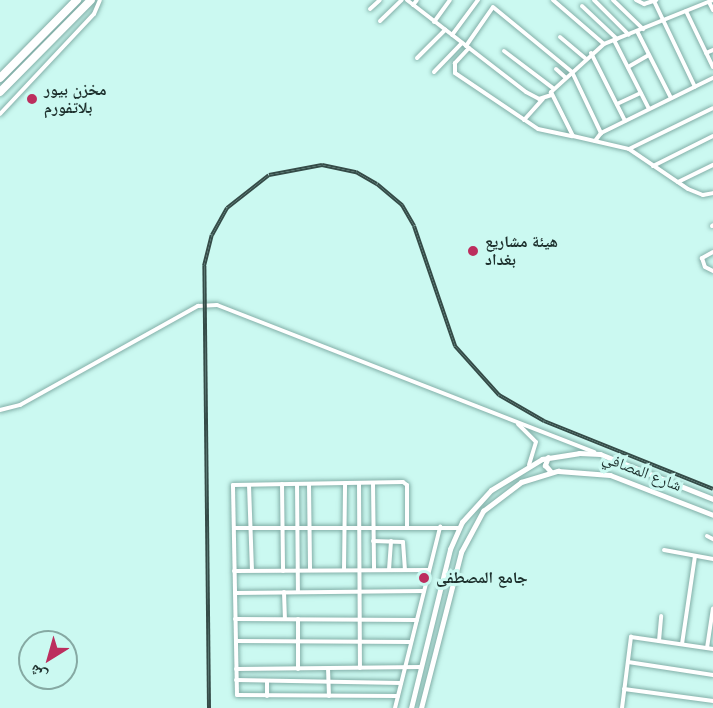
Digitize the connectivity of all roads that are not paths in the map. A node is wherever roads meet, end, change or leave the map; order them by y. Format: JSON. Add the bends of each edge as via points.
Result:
{"nodes":[{"id":1,"x":77,"y":0,"type":"edge"},
{"id":2,"x":91,"y":0,"type":"edge"},
{"id":3,"x":100,"y":0,"type":"edge"},
{"id":4,"x":380,"y":0,"type":"edge"},
{"id":5,"x":402,"y":0,"type":"edge"},
{"id":6,"x":407,"y":0,"type":"edge"},
{"id":7,"x":417,"y":0,"type":"edge"},
{"id":8,"x":450,"y":0,"type":"edge"},
{"id":9,"x":478,"y":0,"type":"edge"},
{"id":10,"x":553,"y":0,"type":"edge"},
{"id":11,"x":594,"y":0,"type":"edge"},
{"id":12,"x":613,"y":0,"type":"edge"},
{"id":13,"x":636,"y":0,"type":"edge"},
{"id":14,"x":655,"y":1,"type":"edge"},
{"id":15,"x":711,"y":1,"type":"edge"},
{"id":16,"x":702,"y":2,"type":"edge"},
{"id":17,"x":413,"y":5,"type":"junction"},
{"id":18,"x":582,"y":6,"type":"dead end"},
{"id":19,"x":370,"y":9,"type":"dead end"},
{"id":20,"x":603,"y":10,"type":"junction"},
{"id":21,"x":713,"y":10,"type":"edge"},
{"id":22,"x":686,"y":11,"type":"junction"},
{"id":23,"x":596,"y":19,"type":"junction"},
{"id":24,"x":380,"y":21,"type":"dead end"},
{"id":25,"x":434,"y":22,"type":"junction"},
{"id":26,"x":661,"y":22,"type":"junction"},
{"id":27,"x":643,"y":29,"type":"junction"},
{"id":28,"x":445,"y":30,"type":"junction"},
{"id":29,"x":637,"y":31,"type":"junction"},
{"id":30,"x":452,"y":35,"type":"junction"},
{"id":31,"x":629,"y":35,"type":"junction"},
{"id":32,"x":560,"y":37,"type":"dead end"},
{"id":33,"x":616,"y":40,"type":"junction"},
{"id":34,"x":604,"y":44,"type":"junction"},
{"id":35,"x":466,"y":46,"type":"junction"},
{"id":36,"x":713,"y":50,"type":"edge"},
{"id":37,"x":504,"y":51,"type":"dead end"},
{"id":38,"x":591,"y":53,"type":"junction"},
{"id":39,"x":706,"y":53,"type":"junction"},
{"id":40,"x":649,"y":55,"type":"junction"},
{"id":41,"x":417,"y":58,"type":"dead end"},
{"id":42,"x":585,"y":58,"type":"junction"},
{"id":43,"x":627,"y":67,"type":"junction"},
{"id":44,"x":713,"y":67,"type":"edge"},
{"id":45,"x":556,"y":69,"type":"dead end"},
{"id":46,"x":434,"y":72,"type":"dead end"},
{"id":47,"x":572,"y":72,"type":"junction"},
{"id":48,"x":565,"y":77,"type":"junction"},
{"id":49,"x":0,"y":78,"type":"edge"},
{"id":50,"x":713,"y":78,"type":"edge"},
{"id":51,"x":695,"y":87,"type":"junction"},
{"id":52,"x":553,"y":88,"type":"junction"},
{"id":53,"x":0,"y":92,"type":"edge"},
{"id":54,"x":641,"y":93,"type":"junction"},
{"id":55,"x":551,"y":95,"type":"junction"},
{"id":56,"x":671,"y":98,"type":"junction"},
{"id":57,"x":543,"y":99,"type":"junction"},
{"id":58,"x":617,"y":104,"type":"junction"},
{"id":59,"x":713,"y":108,"type":"edge"},
{"id":60,"x":649,"y":109,"type":"junction"},
{"id":61,"x":0,"y":114,"type":"edge"},
{"id":62,"x":524,"y":120,"type":"junction"},
{"id":63,"x":625,"y":121,"type":"junction"},
{"id":64,"x":601,"y":133,"type":"junction"},
{"id":65,"x":573,"y":136,"type":"junction"},
{"id":66,"x":713,"y":136,"type":"edge"},
{"id":67,"x":595,"y":141,"type":"junction"},
{"id":68,"x":629,"y":149,"type":"junction"},
{"id":69,"x":713,"y":165,"type":"edge"},
{"id":70,"x":653,"y":166,"type":"junction"},
{"id":71,"x":678,"y":182,"type":"junction"},
{"id":72,"x":713,"y":193,"type":"edge"},
{"id":73,"x":713,"y":252,"type":"edge"},
{"id":74,"x":713,"y":271,"type":"edge"},
{"id":75,"x":0,"y":410,"type":"edge"},
{"id":76,"x":510,"y":418,"type":"junction"},
{"id":77,"x":600,"y":454,"type":"junction"},
{"id":78,"x":548,"y":457,"type":"junction"},
{"id":79,"x":528,"y":468,"type":"junction"},
{"id":80,"x":551,"y":472,"type":"junction"},
{"id":81,"x":345,"y":483,"type":"junction"},
{"id":82,"x":359,"y":483,"type":"junction"},
{"id":83,"x":372,"y":483,"type":"junction"},
{"id":84,"x":282,"y":484,"type":"junction"},
{"id":85,"x":297,"y":484,"type":"junction"},
{"id":86,"x":309,"y":484,"type":"junction"},
{"id":87,"x":249,"y":485,"type":"junction"},
{"id":88,"x":479,"y":500,"type":"junction"},
{"id":89,"x":713,"y":500,"type":"edge"},
{"id":90,"x":486,"y":509,"type":"junction"},
{"id":91,"x":713,"y":515,"type":"edge"},
{"id":92,"x":359,"y":526,"type":"junction"},
{"id":93,"x":373,"y":526,"type":"junction"},
{"id":94,"x":407,"y":526,"type":"junction"},
{"id":95,"x":283,"y":527,"type":"junction"},
{"id":96,"x":297,"y":527,"type":"junction"},
{"id":97,"x":309,"y":527,"type":"junction"},
{"id":98,"x":344,"y":527,"type":"junction"},
{"id":99,"x":440,"y":527,"type":"junction"},
{"id":100,"x":234,"y":528,"type":"junction"},
{"id":101,"x":250,"y":528,"type":"junction"},
{"id":102,"x":459,"y":528,"type":"junction"},
{"id":103,"x":470,"y":532,"type":"junction"},
{"id":104,"x":456,"y":536,"type":"junction"},
{"id":105,"x":707,"y":537,"type":"dead end"},
{"id":106,"x":713,"y":539,"type":"edge"},
{"id":107,"x":374,"y":541,"type":"junction"},
{"id":108,"x":391,"y":541,"type":"junction"},
{"id":109,"x":664,"y":550,"type":"dead end"},
{"id":110,"x":695,"y":556,"type":"junction"},
{"id":111,"x":713,"y":559,"type":"edge"},
{"id":112,"x":252,"y":570,"type":"junction"},
{"id":113,"x":297,"y":570,"type":"junction"},
{"id":114,"x":310,"y":570,"type":"junction"},
{"id":115,"x":344,"y":570,"type":"junction"},
{"id":116,"x":359,"y":570,"type":"junction"},
{"id":117,"x":374,"y":570,"type":"junction"},
{"id":118,"x":389,"y":570,"type":"junction"},
{"id":119,"x":405,"y":570,"type":"junction"},
{"id":120,"x":428,"y":570,"type":"junction"},
{"id":121,"x":234,"y":571,"type":"junction"},
{"id":122,"x":283,"y":571,"type":"junction"},
{"id":123,"x":297,"y":591,"type":"junction"},
{"id":124,"x":359,"y":591,"type":"junction"},
{"id":125,"x":424,"y":591,"type":"junction"},
{"id":126,"x":284,"y":592,"type":"junction"},
{"id":127,"x":235,"y":593,"type":"junction"},
{"id":128,"x":713,"y":608,"type":"edge"},
{"id":129,"x":712,"y":615,"type":"edge"},
{"id":130,"x":662,"y":616,"type":"dead end"},
{"id":131,"x":359,"y":618,"type":"junction"},
{"id":132,"x":236,"y":619,"type":"junction"},
{"id":133,"x":285,"y":619,"type":"junction"},
{"id":134,"x":298,"y":619,"type":"junction"},
{"id":135,"x":417,"y":620,"type":"junction"},
{"id":136,"x":236,"y":641,"type":"junction"},
{"id":137,"x":297,"y":641,"type":"junction"},
{"id":138,"x":659,"y":641,"type":"junction"},
{"id":139,"x":359,"y":642,"type":"junction"},
{"id":140,"x":411,"y":642,"type":"junction"},
{"id":141,"x":682,"y":644,"type":"junction"},
{"id":142,"x":710,"y":648,"type":"edge"},
{"id":143,"x":628,"y":662,"type":"junction"},
{"id":144,"x":406,"y":666,"type":"junction"},
{"id":145,"x":431,"y":667,"type":"junction"},
{"id":146,"x":328,"y":668,"type":"junction"},
{"id":147,"x":360,"y":668,"type":"junction"},
{"id":148,"x":421,"y":668,"type":"junction"},
{"id":149,"x":236,"y":669,"type":"junction"},
{"id":150,"x":298,"y":669,"type":"junction"},
{"id":151,"x":713,"y":675,"type":"edge"},
{"id":152,"x":429,"y":677,"type":"junction"},
{"id":153,"x":236,"y":681,"type":"junction"},
{"id":154,"x":267,"y":681,"type":"junction"},
{"id":155,"x":329,"y":682,"type":"junction"},
{"id":156,"x":401,"y":683,"type":"junction"},
{"id":157,"x":624,"y":688,"type":"junction"},
{"id":158,"x":267,"y":696,"type":"junction"},
{"id":159,"x":329,"y":696,"type":"junction"},
{"id":160,"x":398,"y":696,"type":"junction"},
{"id":161,"x":713,"y":701,"type":"edge"},
{"id":162,"x":395,"y":708,"type":"edge"},
{"id":163,"x":411,"y":708,"type":"edge"},
{"id":164,"x":421,"y":708,"type":"edge"},
{"id":165,"x":622,"y":708,"type":"edge"}],
"edges":[{"from":1,"to":49,"type":"highway"},
{"from":2,"to":53,"type":"highway"},
{"from":3,"to":61,"type":"street","via":[[94,14]]},
{"from":4,"to":19,"type":"street"},
{"from":5,"to":24,"type":"street"},
{"from":6,"to":17,"type":"street"},
{"from":7,"to":17,"type":"street"},
{"from":8,"to":25,"type":"street"},
{"from":9,"to":30,"type":"street"},
{"from":10,"to":34,"type":"street"},
{"from":11,"to":20,"type":"street"},
{"from":12,"to":27,"type":"street"},
{"from":13,"to":14,"type":"street","via":[[644,4]]},
{"from":14,"to":26,"type":"street"},
{"from":15,"to":16,"type":"street"},
{"from":15,"to":21,"type":"street"},
{"from":16,"to":22,"type":"street"},
{"from":17,"to":25,"type":"street"},
{"from":18,"to":23,"type":"street"},
{"from":20,"to":23,"type":"street"},
{"from":20,"to":31,"type":"street"},
{"from":22,"to":26,"type":"street"},
{"from":22,"to":39,"type":"street"},
{"from":23,"to":33,"type":"street"},
{"from":25,"to":28,"type":"street"},
{"from":26,"to":27,"type":"street"},
{"from":26,"to":51,"type":"street"},
{"from":27,"to":29,"type":"street"},
{"from":28,"to":30,"type":"street"},
{"from":28,"to":41,"type":"street"},
{"from":29,"to":31,"type":"street"},
{"from":29,"to":40,"type":"street"},
{"from":30,"to":35,"type":"street"},
{"from":31,"to":33,"type":"street"},
{"from":32,"to":42,"type":"street"},
{"from":33,"to":34,"type":"street"},
{"from":33,"to":43,"type":"street"},
{"from":34,"to":38,"type":"street"},
{"from":35,"to":46,"type":"street"},
{"from":35,"to":47,"type":"street","via":[[493,6]]},
{"from":35,"to":57,"type":"street","via":[[526,92]]},
{"from":35,"to":62,"type":"street","via":[[455,63],[454,73]]},
{"from":36,"to":39,"type":"street"},
{"from":37,"to":52,"type":"street"},
{"from":38,"to":42,"type":"street"},
{"from":38,"to":58,"type":"street"},
{"from":39,"to":44,"type":"street"},
{"from":40,"to":43,"type":"street"},
{"from":40,"to":56,"type":"street"},
{"from":42,"to":47,"type":"street"},
{"from":43,"to":54,"type":"street"},
{"from":45,"to":48,"type":"street"},
{"from":47,"to":48,"type":"street"},
{"from":47,"to":64,"type":"street"},
{"from":48,"to":52,"type":"street"},
{"from":50,"to":51,"type":"street"},
{"from":51,"to":56,"type":"street"},
{"from":52,"to":55,"type":"street"},
{"from":54,"to":58,"type":"street"},
{"from":54,"to":60,"type":"street"},
{"from":55,"to":57,"type":"street"},
{"from":55,"to":65,"type":"street"},
{"from":56,"to":60,"type":"street"},
{"from":57,"to":62,"type":"street"},
{"from":58,"to":63,"type":"street"},
{"from":59,"to":68,"type":"street"},
{"from":60,"to":63,"type":"street"},
{"from":62,"to":65,"type":"street","via":[[538,129]]},
{"from":63,"to":64,"type":"street"},
{"from":64,"to":67,"type":"street"},
{"from":65,"to":67,"type":"street"},
{"from":66,"to":70,"type":"street"},
{"from":67,"to":68,"type":"street"},
{"from":68,"to":70,"type":"street"},
{"from":69,"to":71,"type":"street"},
{"from":70,"to":71,"type":"street"},
{"from":71,"to":72,"type":"street","via":[[700,195]]},
{"from":73,"to":74,"type":"street","via":[[702,258],[705,267]]},
{"from":75,"to":76,"type":"street","via":[[20,405],[204,304]]},
{"from":76,"to":77,"type":"street"},
{"from":76,"to":79,"type":"street","via":[[531,433],[536,442],[537,451]]},
{"from":77,"to":78,"type":"main road","name":"شارع المصافي"},
{"from":77,"to":89,"type":"main road","name":"شارع المصافي"},
{"from":78,"to":79,"type":"main road","name":"شارع المصافي"},
{"from":78,"to":80,"type":"main road","via":[[545,465]]},
{"from":79,"to":88,"type":"main road","name":"شارع المصافي"},
{"from":80,"to":90,"type":"main road","name":"شارع المصافي","via":[[521,482]]},
{"from":80,"to":91,"type":"main road","name":"شارع المصافي","via":[[610,475]]},
{"from":81,"to":82,"type":"street"},
{"from":81,"to":86,"type":"street"},
{"from":81,"to":98,"type":"street"},
{"from":82,"to":83,"type":"street"},
{"from":82,"to":92,"type":"street"},
{"from":83,"to":93,"type":"street"},
{"from":83,"to":94,"type":"street","via":[[406,483]]},
{"from":84,"to":85,"type":"street"},
{"from":84,"to":87,"type":"street"},
{"from":84,"to":95,"type":"street"},
{"from":85,"to":86,"type":"street"},
{"from":85,"to":96,"type":"street"},
{"from":86,"to":97,"type":"street"},
{"from":87,"to":100,"type":"street","via":[[233,485]]},
{"from":87,"to":101,"type":"street"},
{"from":88,"to":90,"type":"main road"},
{"from":88,"to":102,"type":"main road","name":"شارع المصافي"},
{"from":90,"to":103,"type":"main road","name":"شارع المصافي"},
{"from":92,"to":93,"type":"street"},
{"from":92,"to":98,"type":"street"},
{"from":92,"to":116,"type":"street"},
{"from":93,"to":94,"type":"street"},
{"from":93,"to":107,"type":"street"},
{"from":94,"to":99,"type":"street"},
{"from":95,"to":96,"type":"street"},
{"from":95,"to":101,"type":"street"},
{"from":95,"to":122,"type":"street"},
{"from":96,"to":97,"type":"street"},
{"from":96,"to":113,"type":"street"},
{"from":97,"to":98,"type":"street"},
{"from":97,"to":114,"type":"street"},
{"from":98,"to":115,"type":"street"},
{"from":99,"to":102,"type":"street"},
{"from":99,"to":120,"type":"street"},
{"from":100,"to":101,"type":"street"},
{"from":100,"to":121,"type":"street"},
{"from":101,"to":112,"type":"street"},
{"from":102,"to":103,"type":"main road"},
{"from":102,"to":104,"type":"main road","name":"شارع المصافي"},
{"from":103,"to":104,"type":"main road","via":[[464,530]]},
{"from":103,"to":145,"type":"main road","name":"شارع المصافي"},
{"from":104,"to":148,"type":"main road","name":"شارع المصافي"},
{"from":105,"to":106,"type":"street"},
{"from":107,"to":108,"type":"street"},
{"from":107,"to":117,"type":"street"},
{"from":108,"to":118,"type":"street"},
{"from":108,"to":119,"type":"street","via":[[405,545]]},
{"from":109,"to":110,"type":"street"},
{"from":110,"to":111,"type":"street"},
{"from":110,"to":141,"type":"street"},
{"from":112,"to":121,"type":"street"},
{"from":112,"to":122,"type":"street"},
{"from":113,"to":114,"type":"street"},
{"from":113,"to":122,"type":"street"},
{"from":113,"to":123,"type":"street"},
{"from":114,"to":115,"type":"street"},
{"from":115,"to":116,"type":"street"},
{"from":116,"to":117,"type":"street"},
{"from":116,"to":124,"type":"street"},
{"from":117,"to":118,"type":"street"},
{"from":118,"to":119,"type":"street"},
{"from":119,"to":120,"type":"street"},
{"from":120,"to":125,"type":"street"},
{"from":121,"to":127,"type":"street"},
{"from":123,"to":124,"type":"street"},
{"from":123,"to":126,"type":"street"},
{"from":124,"to":125,"type":"street"},
{"from":124,"to":131,"type":"street"},
{"from":125,"to":135,"type":"street"},
{"from":126,"to":127,"type":"street"},
{"from":126,"to":133,"type":"street"},
{"from":127,"to":132,"type":"street"},
{"from":128,"to":129,"type":"street"},
{"from":129,"to":142,"type":"street"},
{"from":130,"to":138,"type":"street"},
{"from":131,"to":134,"type":"street"},
{"from":131,"to":135,"type":"street"},
{"from":131,"to":139,"type":"street"},
{"from":132,"to":133,"type":"street"},
{"from":132,"to":136,"type":"street"},
{"from":133,"to":134,"type":"street"},
{"from":134,"to":137,"type":"street"},
{"from":135,"to":140,"type":"street"},
{"from":136,"to":137,"type":"street"},
{"from":136,"to":149,"type":"street"},
{"from":137,"to":139,"type":"street"},
{"from":137,"to":150,"type":"street"},
{"from":138,"to":141,"type":"street"},
{"from":138,"to":143,"type":"street","via":[[631,637]]},
{"from":139,"to":140,"type":"street"},
{"from":139,"to":147,"type":"street"},
{"from":140,"to":144,"type":"street"},
{"from":141,"to":142,"type":"street"},
{"from":143,"to":151,"type":"street"},
{"from":143,"to":157,"type":"street"},
{"from":144,"to":147,"type":"street"},
{"from":144,"to":148,"type":"street"},
{"from":144,"to":156,"type":"street"},
{"from":145,"to":148,"type":"main road"},
{"from":145,"to":152,"type":"main road","name":"شارع المصافي"},
{"from":146,"to":147,"type":"street"},
{"from":146,"to":150,"type":"street"},
{"from":146,"to":155,"type":"street"},
{"from":148,"to":152,"type":"main road"},
{"from":148,"to":163,"type":"main road","name":"شارع المصافي"},
{"from":149,"to":150,"type":"street"},
{"from":149,"to":153,"type":"street"},
{"from":152,"to":164,"type":"main road","name":"شارع المصافي"},
{"from":153,"to":154,"type":"street"},
{"from":153,"to":158,"type":"street","via":[[237,695]]},
{"from":154,"to":155,"type":"street"},
{"from":154,"to":158,"type":"street"},
{"from":155,"to":156,"type":"street"},
{"from":155,"to":159,"type":"street"},
{"from":156,"to":160,"type":"street"},
{"from":157,"to":161,"type":"street"},
{"from":157,"to":165,"type":"street"},
{"from":158,"to":159,"type":"street"},
{"from":159,"to":160,"type":"street"},
{"from":160,"to":162,"type":"street"}]}
